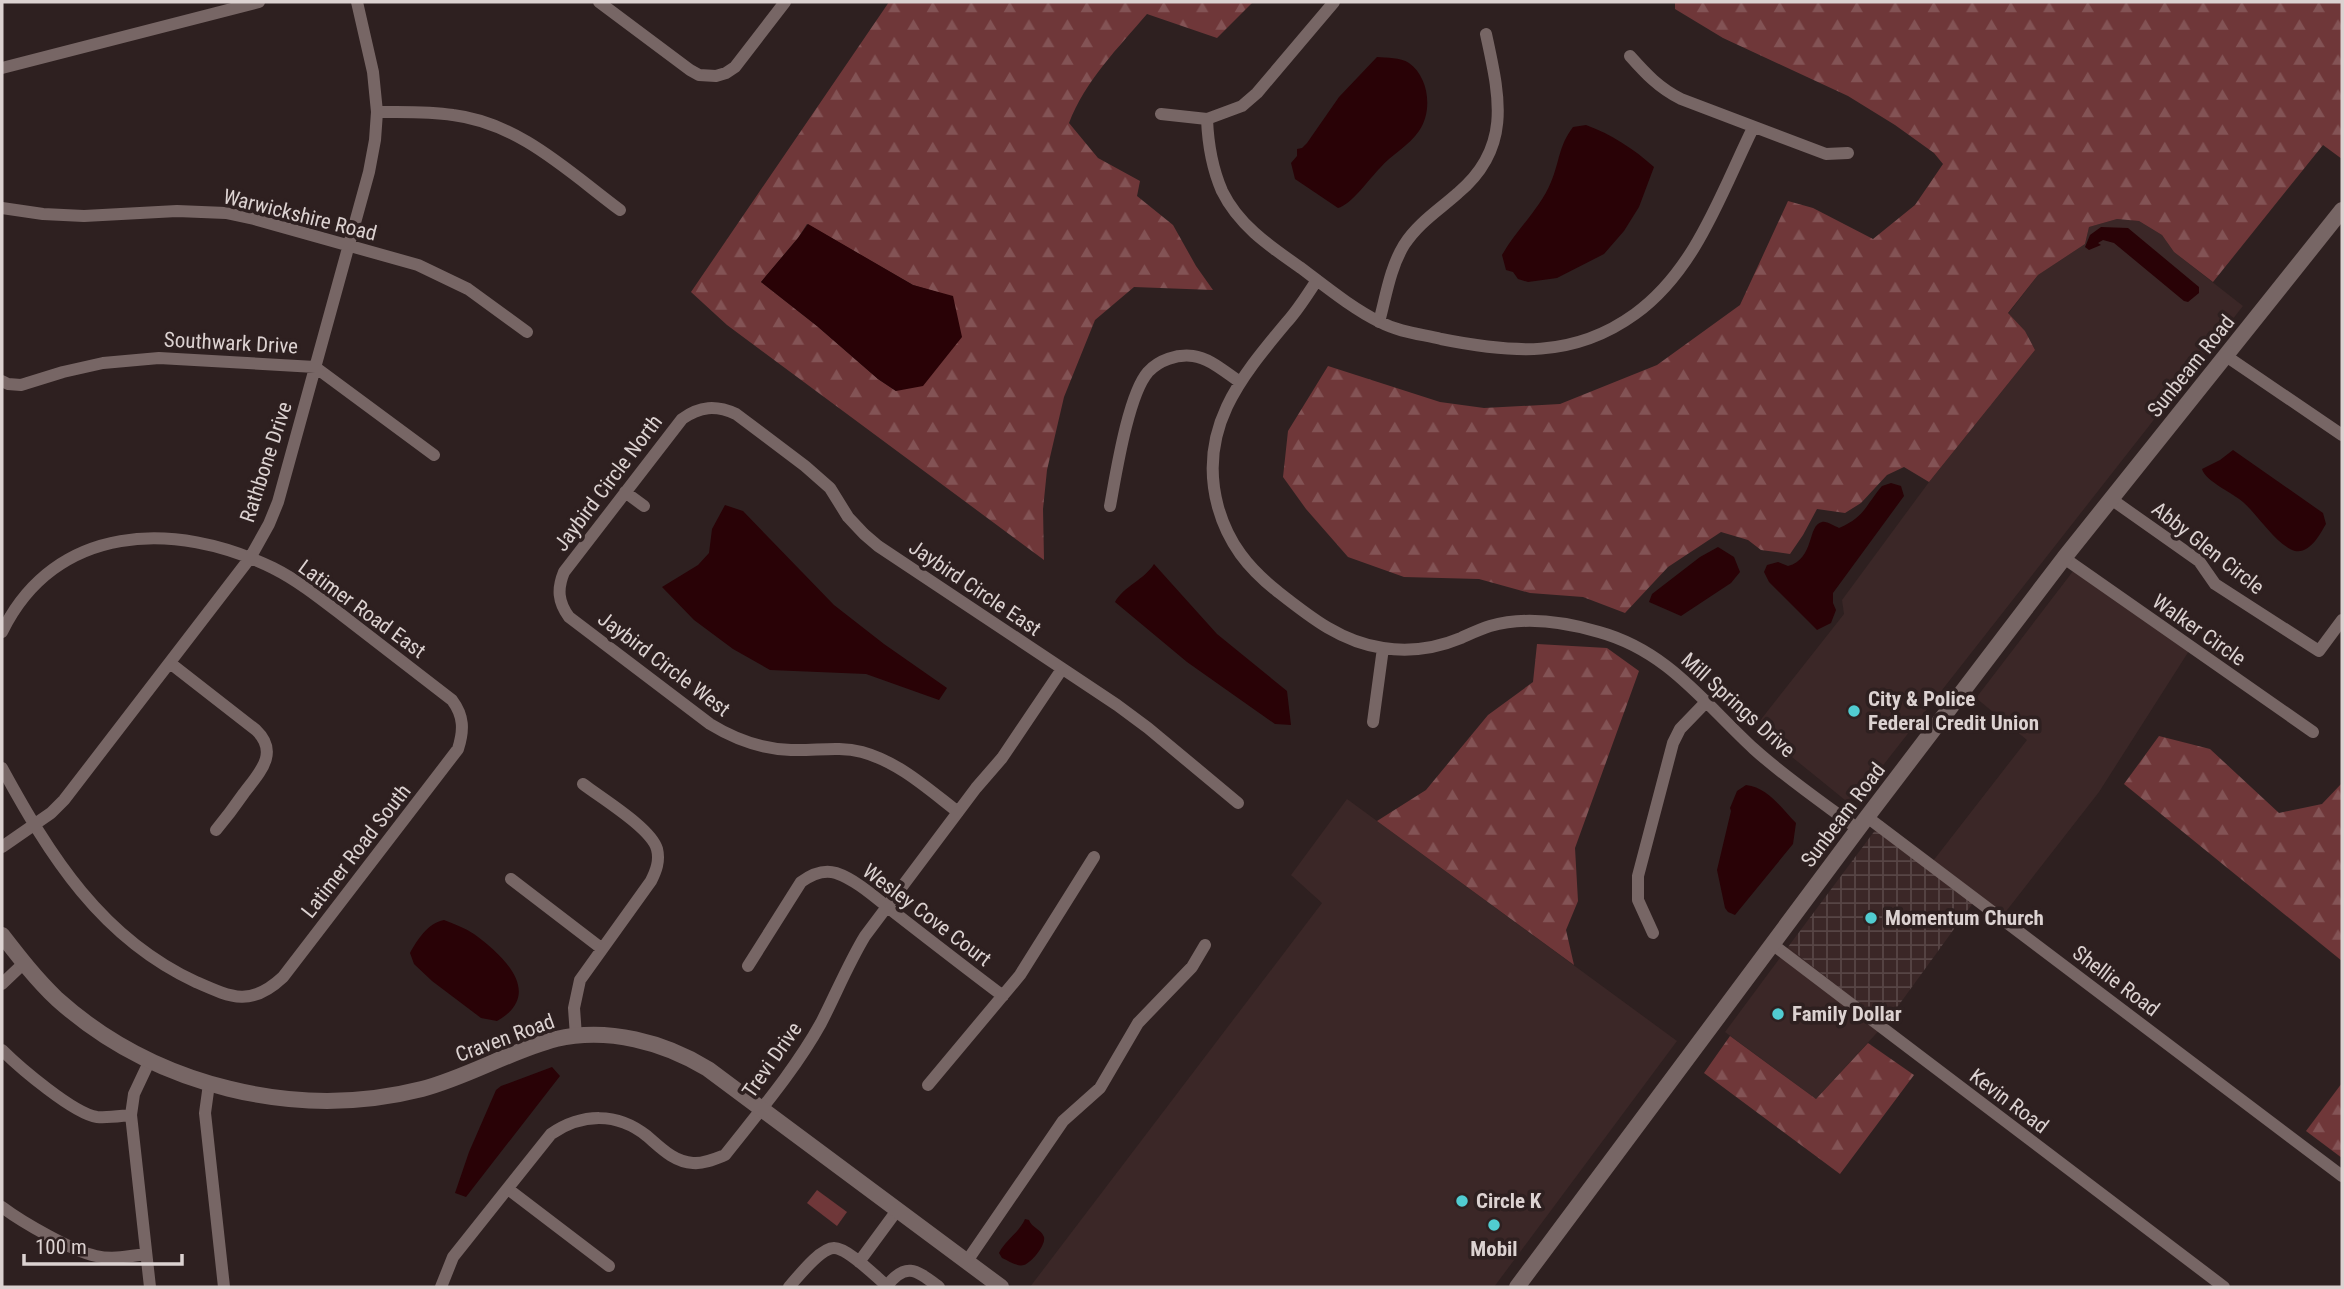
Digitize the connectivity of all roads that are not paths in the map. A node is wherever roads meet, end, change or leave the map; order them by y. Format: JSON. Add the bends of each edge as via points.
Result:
{"nodes":[{"id":1,"x":259,"y":2,"type":"edge"},
{"id":2,"x":356,"y":2,"type":"edge"},
{"id":3,"x":599,"y":2,"type":"edge"},
{"id":4,"x":785,"y":2,"type":"edge"},
{"id":5,"x":1334,"y":2,"type":"edge"},
{"id":6,"x":1486,"y":34,"type":"dead end"},
{"id":7,"x":1630,"y":56,"type":"dead end"},
{"id":8,"x":2,"y":68,"type":"edge"},
{"id":9,"x":377,"y":112,"type":"junction"},
{"id":10,"x":1161,"y":114,"type":"dead end"},
{"id":11,"x":1207,"y":119,"type":"junction"},
{"id":12,"x":1753,"y":128,"type":"junction"},
{"id":13,"x":1848,"y":153,"type":"dead end"},
{"id":14,"x":2,"y":208,"type":"edge"},
{"id":15,"x":620,"y":210,"type":"dead end"},
{"id":16,"x":2342,"y":210,"type":"edge"},
{"id":17,"x":349,"y":245,"type":"junction"},
{"id":18,"x":1317,"y":280,"type":"junction"},
{"id":19,"x":1379,"y":322,"type":"junction"},
{"id":20,"x":527,"y":332,"type":"dead end"},
{"id":21,"x":2226,"y":356,"type":"junction"},
{"id":22,"x":315,"y":368,"type":"junction"},
{"id":23,"x":2,"y":381,"type":"edge"},
{"id":24,"x":1240,"y":382,"type":"junction"},
{"id":25,"x":699,"y":409,"type":"joint"},
{"id":26,"x":2342,"y":435,"type":"edge"},
{"id":27,"x":434,"y":455,"type":"dead end"},
{"id":28,"x":625,"y":492,"type":"junction"},
{"id":29,"x":2111,"y":499,"type":"junction"},
{"id":30,"x":644,"y":506,"type":"dead end"},
{"id":31,"x":1110,"y":506,"type":"dead end"},
{"id":32,"x":250,"y":558,"type":"junction"},
{"id":33,"x":2064,"y":558,"type":"junction"},
{"id":34,"x":559,"y":590,"type":"joint"},
{"id":35,"x":2342,"y":620,"type":"edge"},
{"id":36,"x":2,"y":632,"type":"edge"},
{"id":37,"x":1383,"y":648,"type":"junction"},
{"id":38,"x":170,"y":663,"type":"junction"},
{"id":39,"x":1062,"y":669,"type":"junction"},
{"id":40,"x":1707,"y":701,"type":"junction"},
{"id":41,"x":463,"y":722,"type":"joint"},
{"id":42,"x":1373,"y":722,"type":"dead end"},
{"id":43,"x":2313,"y":732,"type":"dead end"},
{"id":44,"x":2,"y":768,"type":"edge"},
{"id":45,"x":583,"y":784,"type":"dead end"},
{"id":46,"x":1238,"y":803,"type":"dead end"},
{"id":47,"x":958,"y":812,"type":"junction"},
{"id":48,"x":1863,"y":823,"type":"junction"},
{"id":49,"x":34,"y":826,"type":"junction"},
{"id":50,"x":216,"y":830,"type":"dead end"},
{"id":51,"x":2,"y":847,"type":"edge"},
{"id":52,"x":1094,"y":857,"type":"dead end"},
{"id":53,"x":511,"y":880,"type":"dead end"},
{"id":54,"x":886,"y":906,"type":"junction"},
{"id":55,"x":1653,"y":933,"type":"dead end"},
{"id":56,"x":2,"y":935,"type":"edge"},
{"id":57,"x":1772,"y":944,"type":"junction"},
{"id":58,"x":1205,"y":945,"type":"dead end"},
{"id":59,"x":601,"y":948,"type":"junction"},
{"id":60,"x":23,"y":964,"type":"junction"},
{"id":61,"x":748,"y":967,"type":"dead end"},
{"id":62,"x":2,"y":984,"type":"edge"},
{"id":63,"x":1003,"y":996,"type":"junction"},
{"id":64,"x":576,"y":1036,"type":"junction"},
{"id":65,"x":2,"y":1050,"type":"edge"},
{"id":66,"x":150,"y":1060,"type":"junction"},
{"id":67,"x":209,"y":1084,"type":"junction"},
{"id":68,"x":928,"y":1085,"type":"dead end"},
{"id":69,"x":762,"y":1108,"type":"junction"},
{"id":70,"x":131,"y":1115,"type":"junction"},
{"id":71,"x":2342,"y":1176,"type":"edge"},
{"id":72,"x":508,"y":1189,"type":"junction"},
{"id":73,"x":2,"y":1208,"type":"edge"},
{"id":74,"x":898,"y":1209,"type":"junction"},
{"id":75,"x":146,"y":1254,"type":"junction"},
{"id":76,"x":967,"y":1261,"type":"junction"},
{"id":77,"x":859,"y":1262,"type":"junction"},
{"id":78,"x":609,"y":1266,"type":"dead end"},
{"id":79,"x":150,"y":1287,"type":"edge"},
{"id":80,"x":224,"y":1287,"type":"edge"},
{"id":81,"x":441,"y":1287,"type":"edge"},
{"id":82,"x":789,"y":1287,"type":"edge"},
{"id":83,"x":886,"y":1287,"type":"edge"},
{"id":84,"x":939,"y":1287,"type":"edge"},
{"id":85,"x":1001,"y":1287,"type":"edge"},
{"id":86,"x":1517,"y":1287,"type":"edge"},
{"id":87,"x":2224,"y":1287,"type":"edge"}],
"edges":[{"from":1,"to":8,"type":"street"},
{"from":2,"to":9,"type":"street","name":"Rathbone Drive","via":[[373,72]]},
{"from":3,"to":4,"type":"street","via":[[690,70],[708,76],[735,67]]},
{"from":5,"to":11,"type":"street","via":[[1257,93],[1242,106]]},
{"from":6,"to":19,"type":"street","via":[[1499,107],[1488,157],[1461,191],[1423,222],[1404,246]]},
{"from":7,"to":12,"type":"street","via":[[1665,91]]},
{"from":9,"to":15,"type":"street","via":[[455,115],[501,128],[540,149]]},
{"from":9,"to":17,"type":"street","name":"Rathbone Drive","via":[[369,172]]},
{"from":10,"to":11,"type":"street"},
{"from":11,"to":18,"type":"street","via":[[1214,170],[1238,216],[1259,238]]},
{"from":12,"to":13,"type":"street","via":[[1826,154]]},
{"from":12,"to":19,"type":"street","via":[[1681,269],[1658,295],[1607,331],[1582,341],[1520,350],[1402,331]]},
{"from":14,"to":17,"type":"street","name":"Warwickshire Road","via":[[84,216],[177,211],[226,214]]},
{"from":16,"to":21,"type":"street","name":"Sunbeam Road"},
{"from":17,"to":20,"type":"street","name":"Warwickshire Road","via":[[450,279]]},
{"from":17,"to":22,"type":"street","name":"Rathbone Drive"},
{"from":18,"to":19,"type":"street"},
{"from":18,"to":24,"type":"street","name":"Mill Springs Drive"},
{"from":21,"to":26,"type":"street"},
{"from":21,"to":29,"type":"street","name":"Sunbeam Road"},
{"from":22,"to":23,"type":"street","name":"Southwark Drive","via":[[159,358],[103,363],[21,386]]},
{"from":22,"to":27,"type":"street","name":"Southwark Drive"},
{"from":22,"to":32,"type":"street","name":"Rathbone Drive","via":[[278,502]]},
{"from":24,"to":31,"type":"street","via":[[1194,356],[1177,356],[1148,372],[1122,441]]},
{"from":24,"to":37,"type":"street","name":"Mill Springs Drive","via":[[1224,410],[1212,460],[1213,489],[1228,536],[1264,581],[1314,620],[1352,640]]},
{"from":25,"to":28,"type":"street","name":"Jaybird Circle North","via":[[682,419]]},
{"from":25,"to":39,"type":"street","name":"Jaybird Circle East","via":[[723,408],[736,414],[830,488],[848,517],[878,546]]},
{"from":28,"to":30,"type":"street"},
{"from":28,"to":34,"type":"street","name":"Jaybird Circle North","via":[[564,572]]},
{"from":29,"to":33,"type":"street","name":"Sunbeam Road"},
{"from":29,"to":35,"type":"street","name":"Abby Glen Circle","via":[[2199,561],[2215,584],[2319,651]]},
{"from":32,"to":36,"type":"street","name":"Latimer Road East","via":[[218,548],[146,538],[87,550],[49,571],[27,592]]},
{"from":32,"to":38,"type":"street","name":"Rathbone Drive"},
{"from":32,"to":41,"type":"street","name":"Latimer Road East","via":[[315,594],[452,700]]},
{"from":33,"to":43,"type":"street","name":"Walker Circle"},
{"from":33,"to":48,"type":"street","name":"Sunbeam Road"},
{"from":34,"to":47,"type":"street","name":"Jaybird Circle West","via":[[569,617],[730,736],[769,748],[863,752],[906,772]]},
{"from":37,"to":40,"type":"street","name":"Mill Springs Drive","via":[[1439,646],[1489,626],[1543,621],[1601,632],[1646,652]]},
{"from":37,"to":42,"type":"street"},
{"from":38,"to":49,"type":"street","name":"Rathbone Drive","via":[[64,800]]},
{"from":38,"to":50,"type":"street","via":[[265,741],[267,757],[261,771]]},
{"from":39,"to":46,"type":"street","name":"Jaybird Circle East","via":[[1149,728]]},
{"from":39,"to":47,"type":"street","name":"Trevi Drive","via":[[1002,758]]},
{"from":40,"to":48,"type":"street","name":"Mill Springs Drive","via":[[1754,749]]},
{"from":40,"to":55,"type":"street","via":[[1679,729],[1673,743],[1638,876],[1638,900]]},
{"from":41,"to":49,"type":"street","name":"Latimer Road South","via":[[458,749],[283,977],[262,993],[238,998],[225,995],[152,958],[95,908]]},
{"from":44,"to":49,"type":"street"},
{"from":45,"to":59,"type":"street","via":[[644,831],[658,852],[651,881]]},
{"from":47,"to":54,"type":"street","name":"Trevi Drive"},
{"from":48,"to":57,"type":"street","name":"Sunbeam Road"},
{"from":48,"to":71,"type":"street","name":"Shellie Road"},
{"from":49,"to":51,"type":"street","name":"Rathbone Drive"},
{"from":52,"to":63,"type":"street"},
{"from":53,"to":59,"type":"street"},
{"from":54,"to":61,"type":"street","name":"Wesley Cove Court","via":[[834,872],[811,875],[794,890]]},
{"from":54,"to":63,"type":"street","name":"Wesley Cove Court"},
{"from":54,"to":69,"type":"street","name":"Trevi Drive","via":[[851,960],[820,1024]]},
{"from":56,"to":60,"type":"street","name":"Craven Road"},
{"from":57,"to":86,"type":"street","name":"Sunbeam Road"},
{"from":57,"to":87,"type":"street","name":"Kevin Road"},
{"from":58,"to":76,"type":"street","via":[[1192,967],[1138,1023],[1100,1088],[1063,1121]]},
{"from":59,"to":64,"type":"street","via":[[580,980],[574,1008]]},
{"from":60,"to":62,"type":"street"},
{"from":60,"to":66,"type":"street","name":"Craven Road","via":[[83,1020]]},
{"from":63,"to":68,"type":"street"},
{"from":64,"to":67,"type":"street","name":"Craven Road","via":[[422,1089],[366,1099],[263,1097]]},
{"from":64,"to":69,"type":"street","name":"Craven Road","via":[[618,1037],[669,1048]]},
{"from":65,"to":70,"type":"street","via":[[87,1114]]},
{"from":66,"to":67,"type":"street","name":"Craven Road"},
{"from":66,"to":70,"type":"street","via":[[134,1094]]},
{"from":67,"to":80,"type":"street","via":[[205,1113]]},
{"from":69,"to":72,"type":"street","name":"Trevi Drive","via":[[725,1155],[695,1164],[669,1155],[626,1123],[602,1117],[575,1121],[551,1134]]},
{"from":69,"to":74,"type":"street","name":"Craven Road"},
{"from":70,"to":75,"type":"street"},
{"from":72,"to":78,"type":"street"},
{"from":72,"to":81,"type":"street","name":"Trevi Drive","via":[[453,1257]]},
{"from":73,"to":75,"type":"street","via":[[96,1256]]},
{"from":74,"to":76,"type":"street","name":"Craven Road"},
{"from":74,"to":77,"type":"street"},
{"from":75,"to":79,"type":"street"},
{"from":76,"to":85,"type":"street","name":"Craven Road"},
{"from":77,"to":82,"type":"street","via":[[843,1250],[826,1250]]},
{"from":77,"to":83,"type":"street"},
{"from":83,"to":84,"type":"street","via":[[895,1276],[912,1270]]}]}
